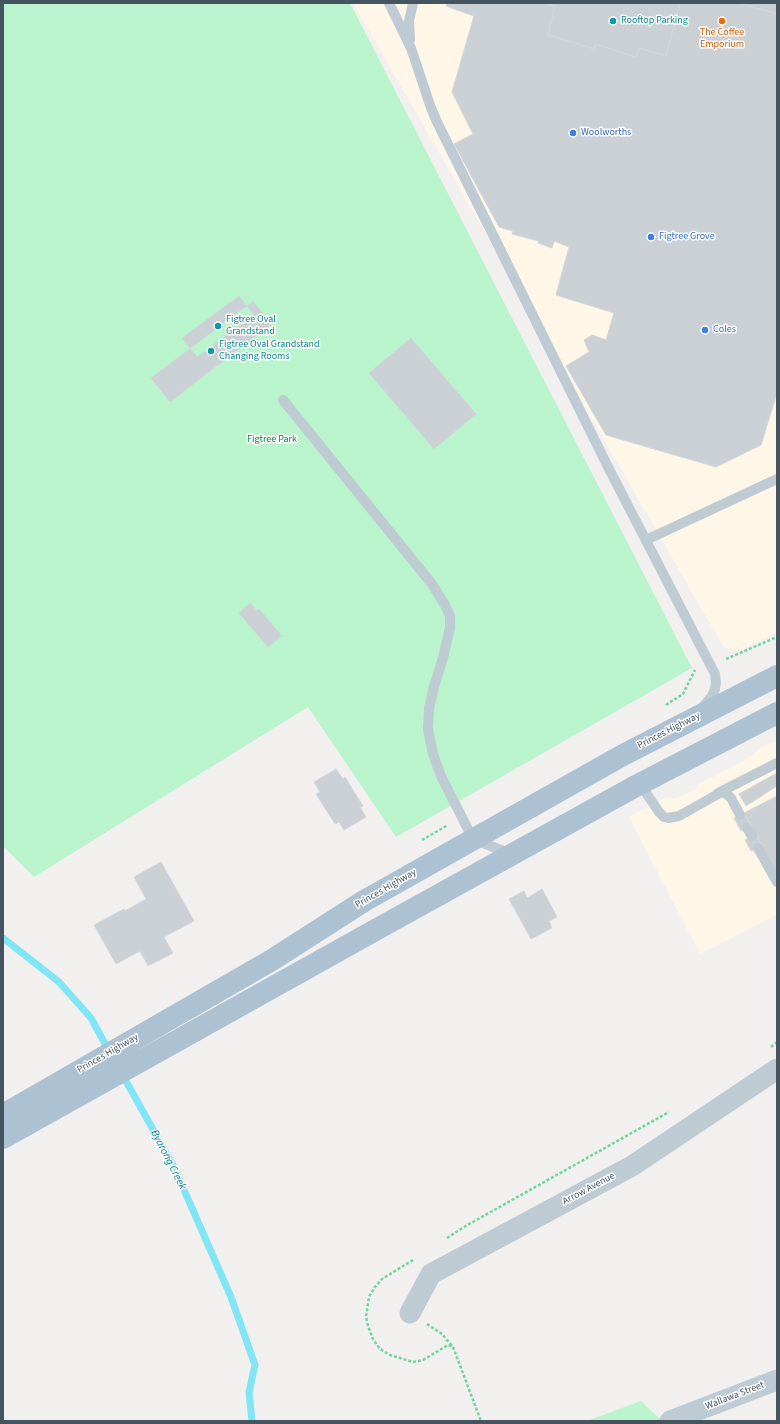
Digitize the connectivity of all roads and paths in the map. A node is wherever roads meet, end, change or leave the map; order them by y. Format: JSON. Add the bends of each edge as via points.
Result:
{"nodes":[{"id":1,"x":389,"y":3,"type":"edge"},
{"id":2,"x":413,"y":3,"type":"edge"},
{"id":3,"x":411,"y":48,"type":"junction"},
{"id":4,"x":283,"y":400,"type":"dead end"},
{"id":5,"x":777,"y":479,"type":"edge"},
{"id":6,"x":646,"y":540,"type":"junction"},
{"id":7,"x":777,"y":676,"type":"edge"},
{"id":8,"x":777,"y":713,"type":"edge"},
{"id":9,"x":688,"y":721,"type":"junction"},
{"id":10,"x":777,"y":763,"type":"edge"},
{"id":11,"x":640,"y":784,"type":"junction"},
{"id":12,"x":718,"y":794,"type":"junction"},
{"id":13,"x":740,"y":815,"type":"dead end"},
{"id":14,"x":473,"y":839,"type":"junction"},
{"id":15,"x":758,"y":848,"type":"dead end"},
{"id":16,"x":513,"y":854,"type":"junction"},
{"id":17,"x":777,"y":882,"type":"edge"},
{"id":18,"x":777,"y":1069,"type":"edge"},
{"id":19,"x":3,"y":1115,"type":"edge"},
{"id":20,"x":3,"y":1138,"type":"edge"},
{"id":21,"x":410,"y":1313,"type":"joint"},
{"id":22,"x":777,"y":1380,"type":"edge"},
{"id":23,"x":481,"y":1421,"type":"edge"},
{"id":24,"x":670,"y":1421,"type":"edge"}],
"edges":[{"from":1,"to":3,"type":"lane"},
{"from":2,"to":3,"type":"lane","via":[[409,21]]},
{"from":3,"to":6,"type":"lane","via":[[437,122]]},
{"from":4,"to":14,"type":"lane","via":[[432,584],[450,616],[450,628],[429,708],[428,729],[441,776]]},
{"from":5,"to":6,"type":"lane"},
{"from":6,"to":9,"type":"lane","via":[[716,679],[712,696]]},
{"from":7,"to":9,"type":"main road","name":"Princes Highway"},
{"from":8,"to":11,"type":"main road"},
{"from":9,"to":14,"type":"main road","name":"Princes Highway"},
{"from":10,"to":12,"type":"lane"},
{"from":11,"to":12,"type":"lane","via":[[659,812],[664,817],[672,819]]},
{"from":11,"to":16,"type":"main road"},
{"from":12,"to":13,"type":"lane","via":[[724,792],[731,798]]},
{"from":14,"to":16,"type":"lane"},
{"from":14,"to":19,"type":"main road","name":"Princes Highway","via":[[364,901],[272,960]]},
{"from":15,"to":17,"type":"lane"},
{"from":16,"to":20,"type":"main road"},
{"from":18,"to":21,"type":"street","name":"Arrow Avenue","via":[[632,1166],[431,1274]]},
{"from":21,"to":23,"type":"path","via":[[442,1334],[453,1347]]},
{"from":22,"to":24,"type":"street","name":"Wallawa Street"}]}
